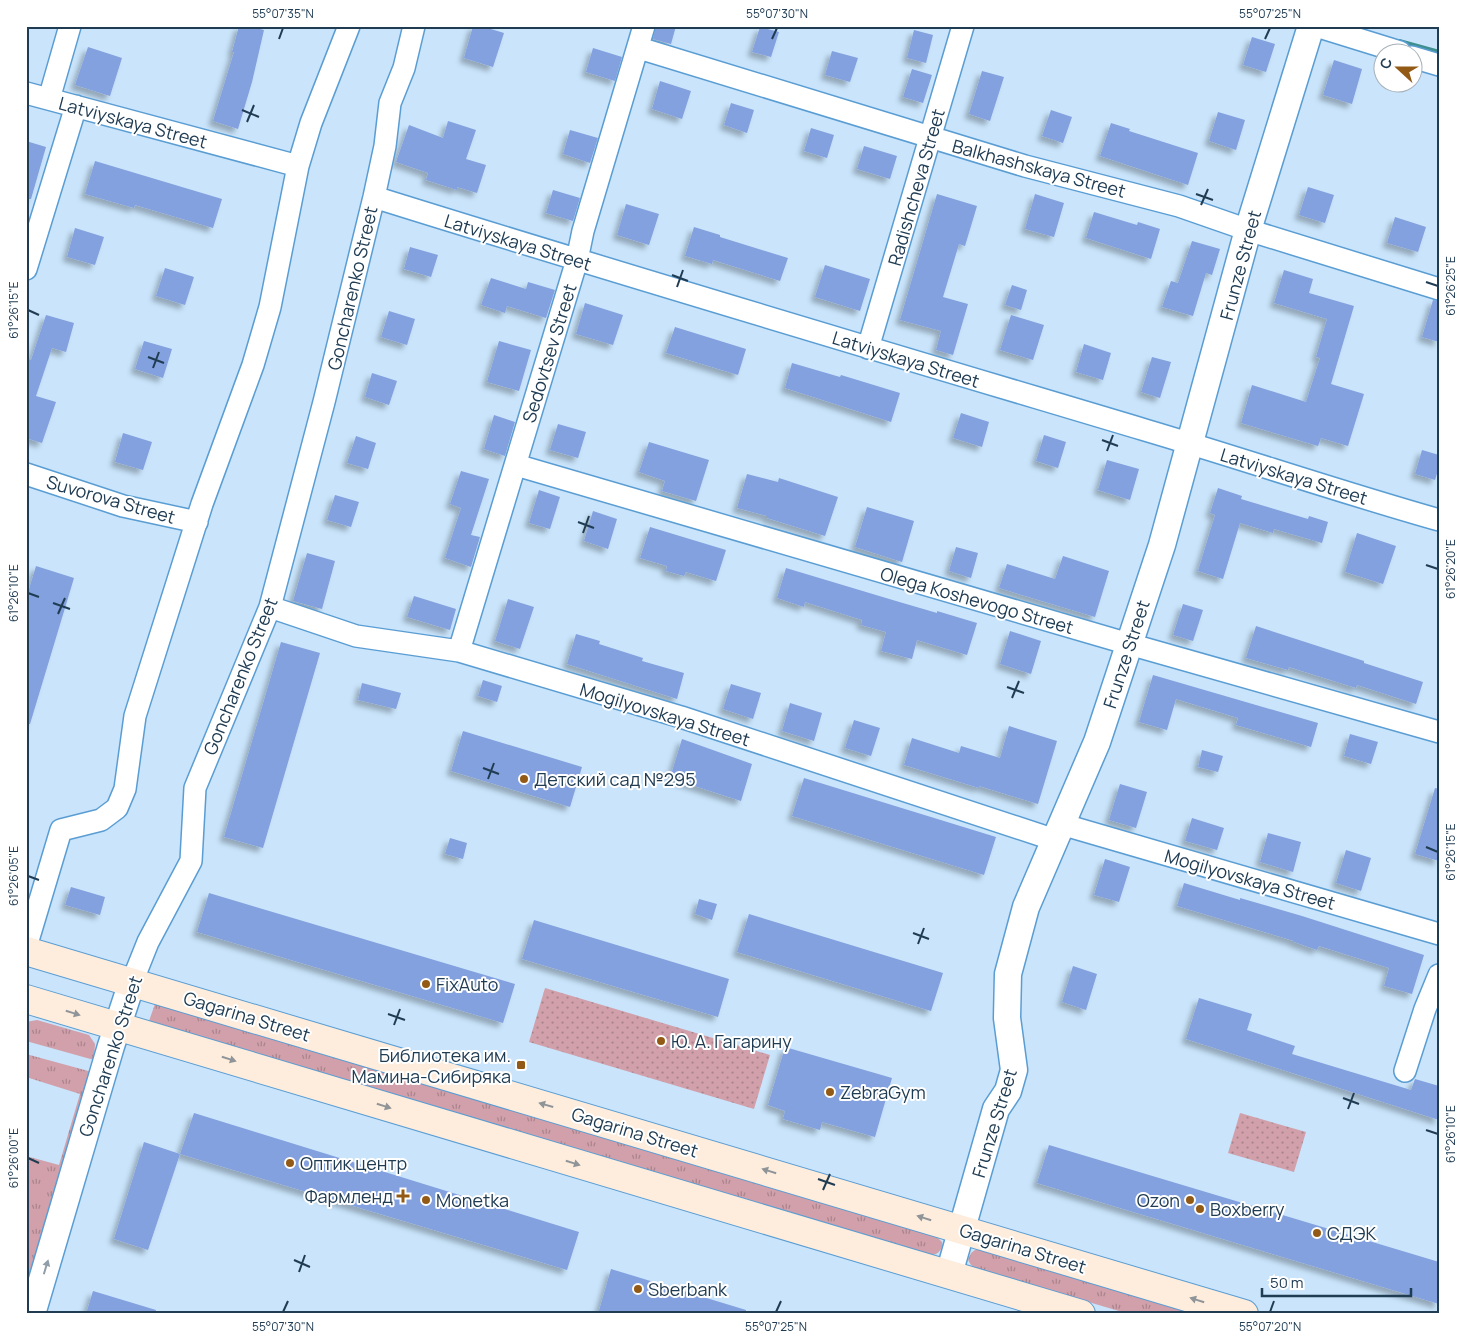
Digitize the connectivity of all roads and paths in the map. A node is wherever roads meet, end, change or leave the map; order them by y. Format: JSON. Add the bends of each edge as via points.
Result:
{"nodes":[{"id":1,"x":70,"y":26,"type":"edge"},
{"id":2,"x":349,"y":26,"type":"edge"},
{"id":3,"x":414,"y":26,"type":"edge"},
{"id":4,"x":644,"y":26,"type":"edge"},
{"id":5,"x":963,"y":26,"type":"edge"},
{"id":6,"x":1311,"y":26,"type":"edge"},
{"id":7,"x":1316,"y":26,"type":"edge"},
{"id":8,"x":1372,"y":43,"type":"edge"},
{"id":9,"x":639,"y":48,"type":"junction"},
{"id":10,"x":1422,"y":59,"type":"edge"},
{"id":11,"x":1439,"y":65,"type":"edge"},
{"id":12,"x":26,"y":93,"type":"edge"},
{"id":13,"x":49,"y":99,"type":"junction"},
{"id":14,"x":76,"y":106,"type":"junction"},
{"id":15,"x":931,"y":137,"type":"junction"},
{"id":16,"x":298,"y":166,"type":"junction"},
{"id":17,"x":374,"y":197,"type":"junction"},
{"id":18,"x":1248,"y":230,"type":"junction"},
{"id":19,"x":577,"y":260,"type":"junction"},
{"id":20,"x":26,"y":270,"type":"edge"},
{"id":21,"x":1439,"y":289,"type":"edge"},
{"id":22,"x":868,"y":348,"type":"junction"},
{"id":23,"x":1191,"y":444,"type":"junction"},
{"id":24,"x":516,"y":465,"type":"junction"},
{"id":25,"x":26,"y":474,"type":"edge"},
{"id":26,"x":1439,"y":520,"type":"edge"},
{"id":27,"x":197,"y":522,"type":"junction"},
{"id":28,"x":270,"y":607,"type":"junction"},
{"id":29,"x":1130,"y":644,"type":"junction"},
{"id":30,"x":459,"y":650,"type":"junction"},
{"id":31,"x":1439,"y":732,"type":"edge"},
{"id":32,"x":1058,"y":832,"type":"junction"},
{"id":33,"x":1439,"y":934,"type":"edge"},
{"id":34,"x":26,"y":949,"type":"edge"},
{"id":35,"x":1439,"y":975,"type":"edge"},
{"id":36,"x":132,"y":982,"type":"junction"},
{"id":37,"x":26,"y":999,"type":"edge"},
{"id":38,"x":117,"y":1026,"type":"junction"},
{"id":39,"x":1405,"y":1070,"type":"dead end"},
{"id":40,"x":962,"y":1229,"type":"junction"},
{"id":41,"x":949,"y":1274,"type":"junction"},
{"id":42,"x":32,"y":1314,"type":"edge"},
{"id":43,"x":1081,"y":1314,"type":"edge"},
{"id":44,"x":1244,"y":1314,"type":"edge"}],
"edges":[{"from":1,"to":13,"type":"street"},
{"from":2,"to":16,"type":"street","via":[[311,123]]},
{"from":3,"to":17,"type":"street","name":"Goncharenko Street","via":[[404,68],[390,104]]},
{"from":4,"to":9,"type":"street","name":"Sedovtsev Street"},
{"from":5,"to":15,"type":"street","name":"Radishcheva Street"},
{"from":6,"to":18,"type":"street","name":"Frunze Street"},
{"from":7,"to":8,"type":"street"},
{"from":9,"to":15,"type":"street","name":"Balkhashskaya Street"},
{"from":9,"to":19,"type":"street","name":"Sedovtsev Street"},
{"from":10,"to":11,"type":"street"},
{"from":12,"to":13,"type":"street","name":"Latviyskaya Street"},
{"from":13,"to":14,"type":"street","name":"Latviyskaya Street"},
{"from":14,"to":16,"type":"street","name":"Latviyskaya Street"},
{"from":14,"to":20,"type":"street"},
{"from":15,"to":18,"type":"street","name":"Balkhashskaya Street","via":[[1025,166],[1179,206]]},
{"from":15,"to":22,"type":"street","name":"Radishcheva Street"},
{"from":16,"to":27,"type":"street","via":[[270,307],[253,365]]},
{"from":17,"to":19,"type":"street","name":"Latviyskaya Street"},
{"from":17,"to":28,"type":"street","name":"Goncharenko Street"},
{"from":18,"to":21,"type":"street","name":"Balkhashskaya Street"},
{"from":18,"to":23,"type":"street","name":"Frunze Street"},
{"from":19,"to":22,"type":"street","name":"Latviyskaya Street"},
{"from":19,"to":24,"type":"street","name":"Sedovtsev Street"},
{"from":22,"to":23,"type":"street","name":"Latviyskaya Street"},
{"from":23,"to":26,"type":"street","name":"Latviyskaya Street"},
{"from":23,"to":29,"type":"street","name":"Frunze Street"},
{"from":24,"to":29,"type":"street","name":"Olega Koshevogo Street"},
{"from":24,"to":30,"type":"street","name":"Sedovtsev Street"},
{"from":25,"to":27,"type":"street","name":"Suvorova Street","via":[[123,506]]},
{"from":27,"to":34,"type":"street","via":[[135,716],[125,789],[118,808],[102,820],[61,830]]},
{"from":28,"to":30,"type":"street","name":"Mogilyovskaya Street","via":[[356,636]]},
{"from":28,"to":36,"type":"street","name":"Goncharenko Street","via":[[195,788],[191,861],[148,942]]},
{"from":29,"to":31,"type":"street","name":"Olega Koshevogo Street"},
{"from":29,"to":32,"type":"street","name":"Frunze Street","via":[[1097,742]]},
{"from":30,"to":32,"type":"street","name":"Mogilyovskaya Street"},
{"from":32,"to":33,"type":"street","name":"Mogilyovskaya Street"},
{"from":32,"to":40,"type":"street","name":"Frunze Street","via":[[1026,907],[1008,974],[1007,1018],[1014,1070],[1008,1091],[996,1109]]},
{"from":34,"to":36,"type":"main road","name":"Gagarina Street"},
{"from":35,"to":39,"type":"street"},
{"from":36,"to":38,"type":"street","name":"Goncharenko Street"},
{"from":40,"to":36,"type":"main road","name":"Gagarina Street","one_way":true},
{"from":37,"to":38,"type":"main road","one_way":true},
{"from":38,"to":41,"type":"main road","one_way":true},
{"from":42,"to":38,"type":"street","name":"Goncharenko Street","one_way":true},
{"from":40,"to":41,"type":"street","name":"Frunze Street"},
{"from":44,"to":40,"type":"main road","name":"Gagarina Street","one_way":true},
{"from":41,"to":43,"type":"main road"}]}
